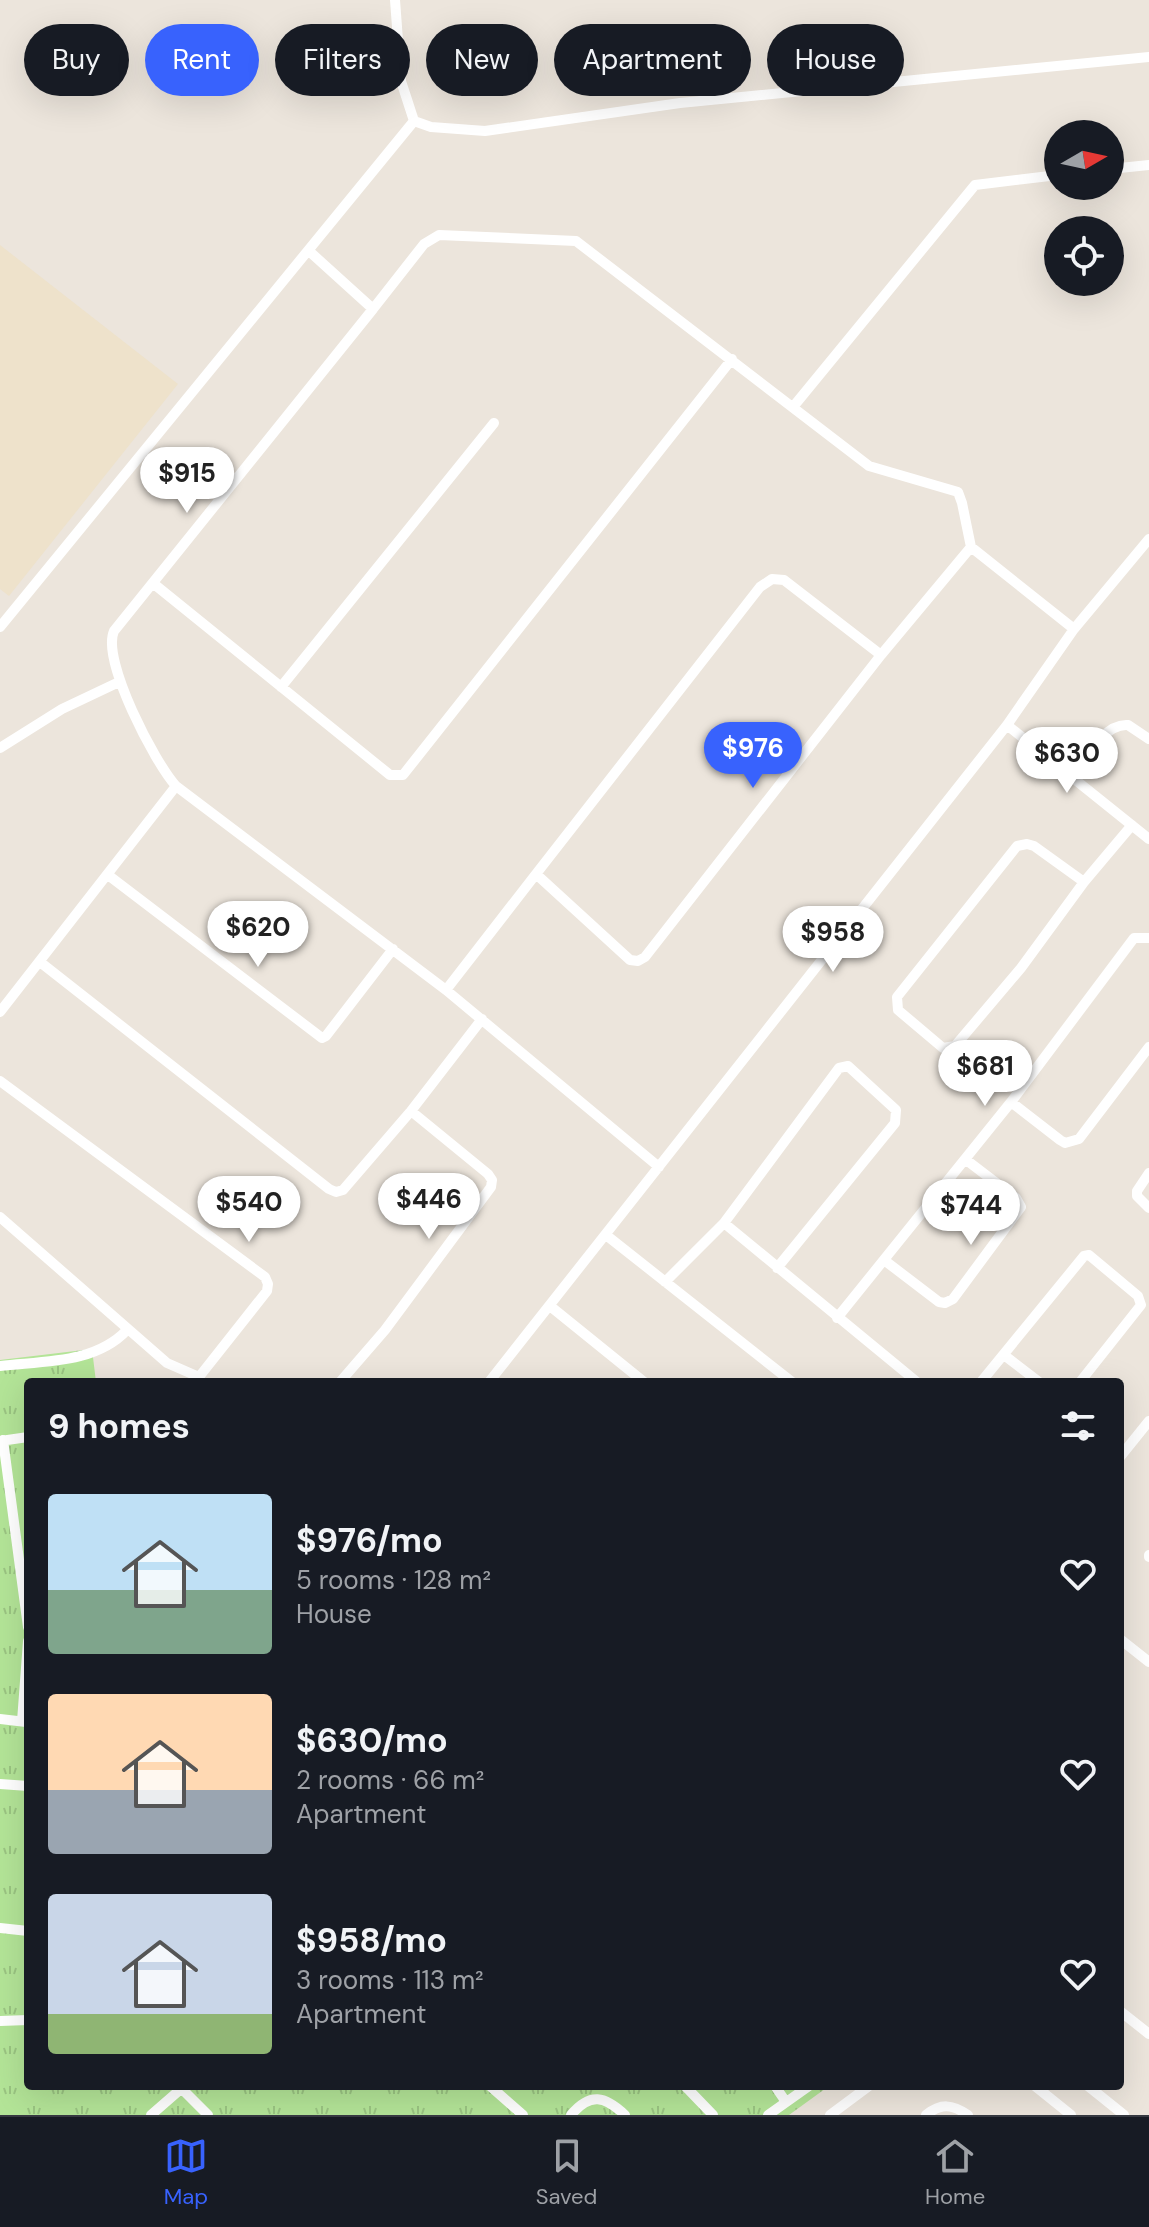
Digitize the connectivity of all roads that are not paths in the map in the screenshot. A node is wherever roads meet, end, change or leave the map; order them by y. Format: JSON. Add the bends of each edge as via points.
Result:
{"nodes":[{"id":1,"x":395,"y":0,"type":"edge"},
{"id":2,"x":1149,"y":57,"type":"edge"},
{"id":3,"x":414,"y":121,"type":"junction"},
{"id":4,"x":1149,"y":165,"type":"edge"},
{"id":5,"x":1124,"y":168,"type":"edge"},
{"id":6,"x":1044,"y":177,"type":"edge"},
{"id":7,"x":309,"y":251,"type":"junction"},
{"id":8,"x":373,"y":309,"type":"junction"},
{"id":9,"x":732,"y":359,"type":"junction"},
{"id":10,"x":793,"y":407,"type":"junction"},
{"id":11,"x":494,"y":423,"type":"dead end"},
{"id":12,"x":1149,"y":539,"type":"edge"},
{"id":13,"x":971,"y":547,"type":"junction"},
{"id":14,"x":154,"y":584,"type":"junction"},
{"id":15,"x":0,"y":627,"type":"edge"},
{"id":16,"x":1074,"y":629,"type":"junction"},
{"id":17,"x":881,"y":655,"type":"junction"},
{"id":18,"x":119,"y":682,"type":"junction"},
{"id":19,"x":281,"y":687,"type":"junction"},
{"id":20,"x":1007,"y":725,"type":"junction"},
{"id":21,"x":1149,"y":739,"type":"edge"},
{"id":22,"x":0,"y":748,"type":"edge"},
{"id":23,"x":1073,"y":778,"type":"junction"},
{"id":24,"x":176,"y":786,"type":"junction"},
{"id":25,"x":1132,"y":825,"type":"junction"},
{"id":26,"x":1149,"y":839,"type":"edge"},
{"id":27,"x":536,"y":874,"type":"junction"},
{"id":28,"x":108,"y":875,"type":"junction"},
{"id":29,"x":1084,"y":882,"type":"junction"},
{"id":30,"x":1149,"y":938,"type":"edge"},
{"id":31,"x":393,"y":949,"type":"junction"},
{"id":32,"x":40,"y":962,"type":"junction"},
{"id":33,"x":446,"y":990,"type":"junction"},
{"id":34,"x":0,"y":1012,"type":"edge"},
{"id":35,"x":482,"y":1019,"type":"junction"},
{"id":36,"x":1149,"y":1047,"type":"edge"},
{"id":37,"x":0,"y":1081,"type":"edge"},
{"id":38,"x":1011,"y":1102,"type":"junction"},
{"id":39,"x":411,"y":1111,"type":"junction"},
{"id":40,"x":965,"y":1159,"type":"junction"},
{"id":41,"x":659,"y":1167,"type":"junction"},
{"id":42,"x":1149,"y":1173,"type":"edge"},
{"id":43,"x":1149,"y":1208,"type":"edge"},
{"id":44,"x":0,"y":1217,"type":"edge"},
{"id":45,"x":724,"y":1223,"type":"junction"},
{"id":46,"x":606,"y":1235,"type":"junction"},
{"id":47,"x":884,"y":1260,"type":"junction"},
{"id":48,"x":777,"y":1268,"type":"junction"},
{"id":49,"x":665,"y":1282,"type":"junction"},
{"id":50,"x":550,"y":1306,"type":"junction"},
{"id":51,"x":837,"y":1318,"type":"junction"},
{"id":52,"x":127,"y":1330,"type":"junction"},
{"id":53,"x":1004,"y":1355,"type":"junction"},
{"id":54,"x":0,"y":1366,"type":"edge"},
{"id":55,"x":198,"y":1378,"type":"edge"},
{"id":56,"x":203,"y":1378,"type":"edge"},
{"id":57,"x":343,"y":1378,"type":"edge"},
{"id":58,"x":492,"y":1378,"type":"edge"},
{"id":59,"x":639,"y":1378,"type":"edge"},
{"id":60,"x":786,"y":1378,"type":"edge"},
{"id":61,"x":912,"y":1378,"type":"edge"},
{"id":62,"x":984,"y":1378,"type":"edge"},
{"id":63,"x":1034,"y":1378,"type":"edge"},
{"id":64,"x":1083,"y":1378,"type":"edge"},
{"id":65,"x":1149,"y":1421,"type":"edge"},
{"id":66,"x":24,"y":1438,"type":"edge"},
{"id":67,"x":2,"y":1441,"type":"edge"},
{"id":68,"x":1124,"y":1452,"type":"edge"},
{"id":69,"x":24,"y":1598,"type":"edge"},
{"id":70,"x":1124,"y":1642,"type":"edge"},
{"id":71,"x":1149,"y":1662,"type":"edge"},
{"id":72,"x":0,"y":1719,"type":"edge"},
{"id":73,"x":24,"y":1722,"type":"edge"},
{"id":74,"x":0,"y":1784,"type":"edge"},
{"id":75,"x":24,"y":1786,"type":"edge"},
{"id":76,"x":0,"y":1928,"type":"edge"},
{"id":77,"x":24,"y":1931,"type":"edge"},
{"id":78,"x":1124,"y":2014,"type":"edge"},
{"id":79,"x":24,"y":2020,"type":"edge"},
{"id":80,"x":0,"y":2021,"type":"edge"},
{"id":81,"x":1149,"y":2034,"type":"edge"},
{"id":82,"x":178,"y":2090,"type":"edge"},
{"id":83,"x":184,"y":2090,"type":"edge"},
{"id":84,"x":495,"y":2090,"type":"edge"},
{"id":85,"x":689,"y":2090,"type":"edge"},
{"id":86,"x":778,"y":2090,"type":"edge"},
{"id":87,"x":803,"y":2090,"type":"edge"},
{"id":88,"x":864,"y":2090,"type":"edge"},
{"id":89,"x":1040,"y":2090,"type":"edge"},
{"id":90,"x":1093,"y":2090,"type":"edge"},
{"id":91,"x":786,"y":2102,"type":"junction"},
{"id":92,"x":151,"y":2115,"type":"edge"},
{"id":93,"x":208,"y":2115,"type":"edge"},
{"id":94,"x":523,"y":2115,"type":"edge"},
{"id":95,"x":571,"y":2115,"type":"edge"},
{"id":96,"x":625,"y":2115,"type":"edge"},
{"id":97,"x":713,"y":2115,"type":"edge"},
{"id":98,"x":768,"y":2115,"type":"edge"},
{"id":99,"x":830,"y":2115,"type":"edge"},
{"id":100,"x":926,"y":2115,"type":"edge"},
{"id":101,"x":968,"y":2115,"type":"edge"},
{"id":102,"x":1071,"y":2115,"type":"edge"},
{"id":103,"x":1124,"y":2115,"type":"edge"}],
"edges":[{"from":1,"to":3,"type":"street","via":[[401,81]]},
{"from":2,"to":3,"type":"street","via":[[680,103],[485,131]]},
{"from":3,"to":7,"type":"street"},
{"from":4,"to":5,"type":"street"},
{"from":6,"to":10,"type":"street","via":[[975,185]]},
{"from":7,"to":8,"type":"street"},
{"from":7,"to":15,"type":"street"},
{"from":8,"to":9,"type":"street","via":[[424,244],[439,235],[576,241]]},
{"from":8,"to":14,"type":"street"},
{"from":9,"to":10,"type":"street"},
{"from":9,"to":19,"type":"street","via":[[403,775],[390,775]]},
{"from":10,"to":13,"type":"street","via":[[869,466],[958,492]]},
{"from":11,"to":19,"type":"street"},
{"from":12,"to":16,"type":"street"},
{"from":13,"to":16,"type":"street"},
{"from":13,"to":17,"type":"street"},
{"from":14,"to":18,"type":"street","via":[[111,638]]},
{"from":14,"to":19,"type":"street"},
{"from":16,"to":20,"type":"street"},
{"from":17,"to":27,"type":"street","via":[[784,580],[772,579],[760,587]]},
{"from":17,"to":27,"type":"street","via":[[645,957],[630,960]]},
{"from":18,"to":22,"type":"street","via":[[62,709]]},
{"from":18,"to":24,"type":"street"},
{"from":20,"to":23,"type":"street"},
{"from":20,"to":41,"type":"street"},
{"from":21,"to":23,"type":"street","via":[[1128,725],[1113,728]]},
{"from":23,"to":25,"type":"street"},
{"from":24,"to":28,"type":"street"},
{"from":24,"to":31,"type":"street"},
{"from":25,"to":26,"type":"street"},
{"from":25,"to":29,"type":"street"},
{"from":27,"to":33,"type":"street"},
{"from":28,"to":31,"type":"street","via":[[322,1038]]},
{"from":28,"to":32,"type":"street"},
{"from":29,"to":29,"type":"street","via":[[955,1046],[943,1048],[898,1010],[897,997],[1017,846],[1034,846]]},
{"from":30,"to":38,"type":"street","via":[[1134,938]]},
{"from":31,"to":33,"type":"street"},
{"from":32,"to":34,"type":"street"},
{"from":32,"to":39,"type":"street","via":[[336,1192]]},
{"from":33,"to":35,"type":"street"},
{"from":35,"to":39,"type":"street"},
{"from":35,"to":41,"type":"street"},
{"from":36,"to":38,"type":"street","via":[[1072,1143],[1060,1140]]},
{"from":37,"to":56,"type":"street","via":[[265,1277],[267,1291]]},
{"from":38,"to":40,"type":"street"},
{"from":39,"to":57,"type":"street","via":[[488,1174],[491,1187]]},
{"from":40,"to":47,"type":"street"},
{"from":40,"to":47,"type":"street","via":[[1021,1207],[953,1299],[939,1302]]},
{"from":41,"to":46,"type":"street"},
{"from":42,"to":43,"type":"street","via":[[1137,1196]]},
{"from":44,"to":52,"type":"street"},
{"from":45,"to":48,"type":"street"},
{"from":45,"to":48,"type":"street","via":[[839,1068],[848,1066],[872,1086],[896,1110],[895,1123]]},
{"from":45,"to":49,"type":"street"},
{"from":46,"to":49,"type":"street"},
{"from":46,"to":50,"type":"street"},
{"from":47,"to":51,"type":"street"},
{"from":48,"to":51,"type":"street"},
{"from":49,"to":60,"type":"street"},
{"from":50,"to":58,"type":"street"},
{"from":50,"to":59,"type":"street"},
{"from":51,"to":61,"type":"street"},
{"from":52,"to":54,"type":"street","via":[[88,1356]]},
{"from":52,"to":55,"type":"street","via":[[167,1363]]},
{"from":53,"to":62,"type":"street"},
{"from":53,"to":63,"type":"street"},
{"from":53,"to":64,"type":"street","via":[[1089,1255],[1138,1296],[1141,1305]]},
{"from":65,"to":68,"type":"street"},
{"from":66,"to":67,"type":"street"},
{"from":67,"to":69,"type":"street"},
{"from":70,"to":71,"type":"street"},
{"from":72,"to":73,"type":"street"},
{"from":74,"to":75,"type":"street"},
{"from":76,"to":77,"type":"street"},
{"from":78,"to":81,"type":"street"},
{"from":79,"to":80,"type":"street"},
{"from":82,"to":92,"type":"street"},
{"from":83,"to":93,"type":"street"},
{"from":84,"to":94,"type":"street"},
{"from":85,"to":97,"type":"street"},
{"from":86,"to":91,"type":"street"},
{"from":87,"to":91,"type":"street"},
{"from":88,"to":99,"type":"street"},
{"from":89,"to":102,"type":"street"},
{"from":90,"to":103,"type":"street"},
{"from":91,"to":98,"type":"street"},
{"from":95,"to":96,"type":"street","via":[[595,2098],[606,2099]]},
{"from":100,"to":101,"type":"street","via":[[946,2105]]}]}
